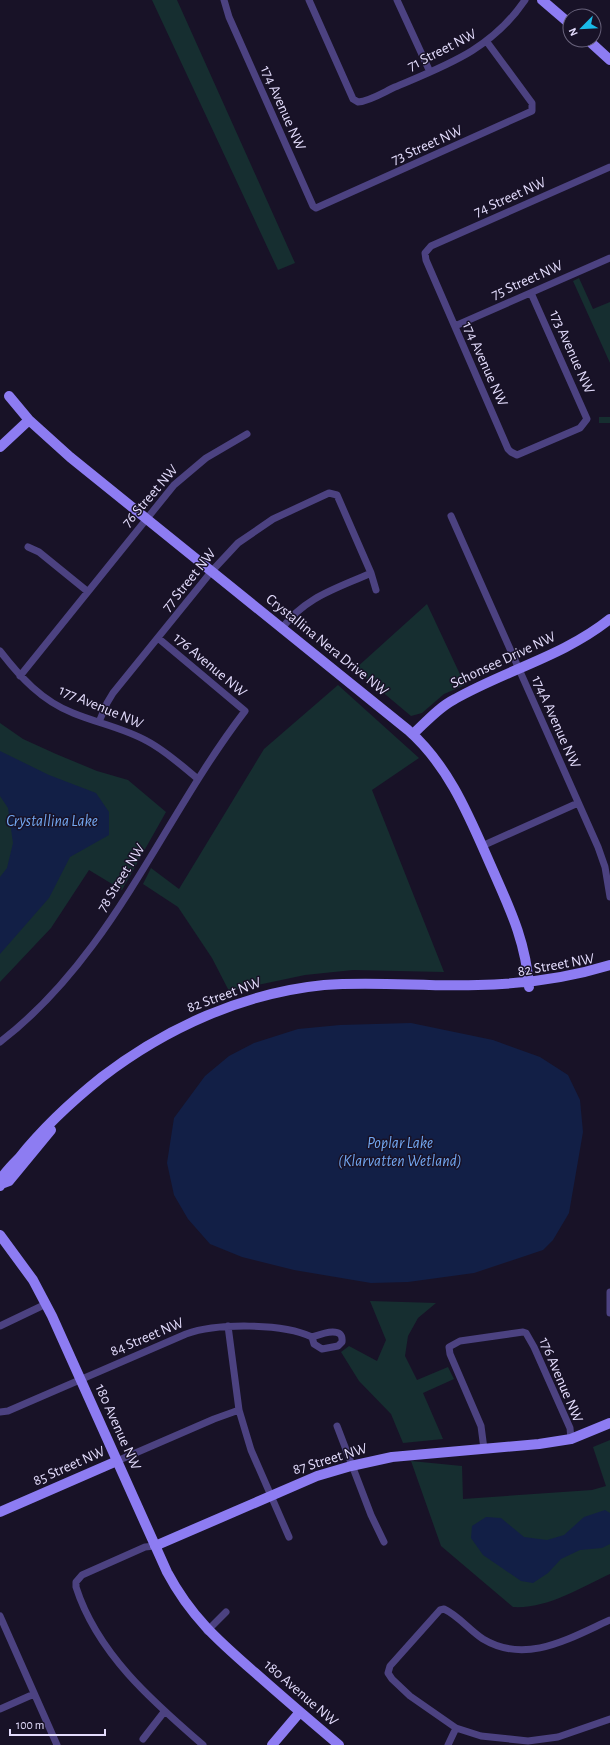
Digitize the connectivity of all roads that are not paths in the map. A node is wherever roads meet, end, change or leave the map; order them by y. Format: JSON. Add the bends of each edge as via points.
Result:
{"nodes":[{"id":1,"x":224,"y":0,"type":"edge"},
{"id":2,"x":310,"y":0,"type":"edge"},
{"id":3,"x":397,"y":0,"type":"edge"},
{"id":4,"x":525,"y":0,"type":"edge"},
{"id":5,"x":542,"y":0,"type":"edge"},
{"id":6,"x":562,"y":17,"type":"edge"},
{"id":7,"x":487,"y":42,"type":"junction"},
{"id":8,"x":597,"y":48,"type":"edge"},
{"id":9,"x":610,"y":60,"type":"edge"},
{"id":10,"x":430,"y":72,"type":"junction"},
{"id":11,"x":610,"y":167,"type":"edge"},
{"id":12,"x":333,"y":202,"type":"joint"},
{"id":13,"x":425,"y":256,"type":"joint"},
{"id":14,"x":610,"y":258,"type":"edge"},
{"id":15,"x":531,"y":293,"type":"junction"},
{"id":16,"x":455,"y":326,"type":"junction"},
{"id":17,"x":9,"y":396,"type":"dead end"},
{"id":18,"x":29,"y":420,"type":"junction"},
{"id":19,"x":247,"y":434,"type":"dead end"},
{"id":20,"x":0,"y":447,"type":"edge"},
{"id":21,"x":517,"y":455,"type":"joint"},
{"id":22,"x":451,"y":516,"type":"dead end"},
{"id":23,"x":146,"y":519,"type":"junction"},
{"id":24,"x":28,"y":547,"type":"dead end"},
{"id":25,"x":211,"y":572,"type":"junction"},
{"id":26,"x":371,"y":573,"type":"junction"},
{"id":27,"x":376,"y":590,"type":"dead end"},
{"id":28,"x":87,"y":591,"type":"junction"},
{"id":29,"x":610,"y":619,"type":"edge"},
{"id":30,"x":282,"y":628,"type":"junction"},
{"id":31,"x":158,"y":638,"type":"junction"},
{"id":32,"x":0,"y":651,"type":"edge"},
{"id":33,"x":518,"y":669,"type":"junction"},
{"id":34,"x":20,"y":676,"type":"junction"},
{"id":35,"x":245,"y":711,"type":"joint"},
{"id":36,"x":99,"y":722,"type":"junction"},
{"id":37,"x":413,"y":734,"type":"junction"},
{"id":38,"x":198,"y":779,"type":"junction"},
{"id":39,"x":578,"y":803,"type":"junction"},
{"id":40,"x":482,"y":846,"type":"junction"},
{"id":41,"x":610,"y":896,"type":"edge"},
{"id":42,"x":610,"y":965,"type":"edge"},
{"id":43,"x":610,"y":970,"type":"edge"},
{"id":44,"x":529,"y":984,"type":"junction"},
{"id":45,"x":0,"y":1042,"type":"edge"},
{"id":46,"x":1,"y":1185,"type":"edge"},
{"id":47,"x":0,"y":1235,"type":"edge"},
{"id":48,"x":610,"y":1292,"type":"edge"},
{"id":49,"x":46,"y":1304,"type":"junction"},
{"id":50,"x":610,"y":1309,"type":"edge"},
{"id":51,"x":0,"y":1326,"type":"edge"},
{"id":52,"x":228,"y":1326,"type":"junction"},
{"id":53,"x":312,"y":1337,"type":"dead end"},
{"id":54,"x":80,"y":1379,"type":"junction"},
{"id":55,"x":240,"y":1410,"type":"junction"},
{"id":56,"x":0,"y":1412,"type":"edge"},
{"id":57,"x":610,"y":1423,"type":"edge"},
{"id":58,"x":337,"y":1426,"type":"dead end"},
{"id":59,"x":571,"y":1439,"type":"junction"},
{"id":60,"x":484,"y":1449,"type":"junction"},
{"id":61,"x":117,"y":1461,"type":"junction"},
{"id":62,"x":351,"y":1466,"type":"junction"},
{"id":63,"x":272,"y":1495,"type":"junction"},
{"id":64,"x":0,"y":1512,"type":"edge"},
{"id":65,"x":289,"y":1537,"type":"dead end"},
{"id":66,"x":384,"y":1542,"type":"dead end"},
{"id":67,"x":155,"y":1546,"type":"junction"},
{"id":68,"x":226,"y":1612,"type":"dead end"},
{"id":69,"x":0,"y":1616,"type":"edge"},
{"id":70,"x":610,"y":1620,"type":"edge"},
{"id":71,"x":207,"y":1631,"type":"junction"},
{"id":72,"x":34,"y":1694,"type":"junction"},
{"id":73,"x":0,"y":1709,"type":"edge"},
{"id":74,"x":164,"y":1712,"type":"junction"},
{"id":75,"x":300,"y":1712,"type":"junction"},
{"id":76,"x":610,"y":1719,"type":"edge"},
{"id":77,"x":456,"y":1728,"type":"junction"},
{"id":78,"x":143,"y":1739,"type":"dead end"},
{"id":79,"x":56,"y":1745,"type":"edge"},
{"id":80,"x":202,"y":1745,"type":"edge"},
{"id":81,"x":272,"y":1745,"type":"edge"},
{"id":82,"x":339,"y":1745,"type":"edge"},
{"id":83,"x":448,"y":1745,"type":"edge"}],
"edges":[{"from":1,"to":12,"type":"street","name":"174 Avenue NW","via":[[229,17],[313,206],[316,208]]},
{"from":2,"to":10,"type":"street","name":"71 Street NW","via":[[356,102]]},
{"from":3,"to":10,"type":"street"},
{"from":4,"to":7,"type":"street","name":"71 Street NW","via":[[513,17]]},
{"from":5,"to":6,"type":"street"},
{"from":7,"to":10,"type":"street","name":"71 Street NW"},
{"from":7,"to":12,"type":"street","name":"73 Street NW","via":[[532,103],[532,111]]},
{"from":8,"to":9,"type":"street"},
{"from":11,"to":13,"type":"street","name":"74 Street NW","via":[[431,246]]},
{"from":13,"to":16,"type":"street","name":"174 Avenue NW"},
{"from":14,"to":15,"type":"street","name":"75 Street NW"},
{"from":15,"to":16,"type":"street","name":"75 Street NW"},
{"from":15,"to":21,"type":"street","name":"173 Avenue NW","via":[[586,415],[585,423],[580,428]]},
{"from":16,"to":21,"type":"street","name":"174 Avenue NW","via":[[508,449]]},
{"from":17,"to":18,"type":"street","name":"Crystallina Nera Drive NW"},
{"from":18,"to":20,"type":"street"},
{"from":18,"to":23,"type":"street","name":"Crystallina Nera Drive NW"},
{"from":19,"to":23,"type":"street","name":"76 Street NW","via":[[194,467],[174,485]]},
{"from":22,"to":33,"type":"street","name":"174A Avenue NW"},
{"from":23,"to":25,"type":"street","name":"Crystallina Nera Drive NW"},
{"from":23,"to":28,"type":"street","name":"76 Street NW"},
{"from":24,"to":28,"type":"street","via":[[39,552]]},
{"from":25,"to":26,"type":"street","name":"77 Street NW","via":[[238,543],[265,523],[324,495],[333,494],[339,498]]},
{"from":25,"to":30,"type":"street","name":"Crystallina Nera Drive NW"},
{"from":25,"to":31,"type":"street","name":"77 Street NW"},
{"from":26,"to":27,"type":"street"},
{"from":26,"to":30,"type":"street","via":[[313,599],[299,608]]},
{"from":28,"to":34,"type":"street","name":"76 Street NW"},
{"from":29,"to":33,"type":"street","name":"Schonsee Drive NW","via":[[571,645]]},
{"from":30,"to":37,"type":"street","name":"Crystallina Nera Drive NW"},
{"from":31,"to":35,"type":"street","name":"176 Avenue NW"},
{"from":31,"to":36,"type":"street","name":"77 Street NW","via":[[113,693]]},
{"from":32,"to":34,"type":"street","name":"177 Avenue NW"},
{"from":33,"to":37,"type":"street","name":"Schonsee Drive NW","via":[[454,699]]},
{"from":33,"to":39,"type":"street","name":"174A Avenue NW"},
{"from":34,"to":36,"type":"street","name":"177 Avenue NW","via":[[61,707]]},
{"from":35,"to":38,"type":"street","name":"78 Street NW","via":[[221,742]]},
{"from":36,"to":38,"type":"street","name":"177 Avenue NW","via":[[146,740]]},
{"from":37,"to":40,"type":"street","name":"Crystallina Nera Drive NW","via":[[454,786]]},
{"from":38,"to":45,"type":"street","name":"78 Street NW","via":[[117,911],[79,965],[38,1009]]},
{"from":39,"to":40,"type":"street"},
{"from":39,"to":41,"type":"street","name":"174A Avenue NW","via":[[603,861]]},
{"from":40,"to":44,"type":"street","name":"Crystallina Nera Drive NW","via":[[521,937]]},
{"from":42,"to":44,"type":"street","name":"82 Street NW"},
{"from":43,"to":44,"type":"street","name":"82 Street NW","via":[[577,979]]},
{"from":44,"to":46,"type":"street","name":"82 Street NW","via":[[325,985],[275,993],[241,1003],[159,1039],[114,1068],[72,1103],[8,1181]]},
{"from":47,"to":49,"type":"street","name":"180 Avenue NW"},
{"from":48,"to":50,"type":"street"},
{"from":49,"to":51,"type":"street"},
{"from":49,"to":54,"type":"street","name":"180 Avenue NW"},
{"from":52,"to":53,"type":"street","name":"84 Street NW","via":[[273,1328]]},
{"from":52,"to":54,"type":"street","name":"84 Street NW","via":[[216,1326],[194,1332]]},
{"from":52,"to":55,"type":"street"},
{"from":54,"to":56,"type":"street","name":"84 Street NW","via":[[8,1411]]},
{"from":54,"to":61,"type":"street","name":"180 Avenue NW"},
{"from":55,"to":61,"type":"street","name":"85 Street NW"},
{"from":55,"to":63,"type":"street","via":[[252,1450]]},
{"from":57,"to":59,"type":"street","name":"87 Street NW"},
{"from":58,"to":62,"type":"street"},
{"from":59,"to":60,"type":"street","name":"87 Street NW"},
{"from":59,"to":60,"type":"street","name":"176 Avenue NW","via":[[570,1428],[534,1347],[523,1332],[460,1341],[450,1347],[450,1354],[481,1426]]},
{"from":60,"to":62,"type":"street","name":"87 Street NW","via":[[392,1457]]},
{"from":61,"to":64,"type":"street","name":"85 Street NW"},
{"from":61,"to":67,"type":"street","name":"180 Avenue NW"},
{"from":62,"to":63,"type":"street","name":"87 Street NW","via":[[317,1476]]},
{"from":62,"to":66,"type":"street"},
{"from":63,"to":65,"type":"street"},
{"from":63,"to":67,"type":"street","name":"87 Street NW"},
{"from":67,"to":71,"type":"street","name":"180 Avenue NW","via":[[183,1600]]},
{"from":67,"to":74,"type":"street","name":"87 Street NW","via":[[145,1547],[82,1575],[76,1582],[77,1591],[87,1612],[114,1658]]},
{"from":68,"to":71,"type":"street"},
{"from":69,"to":72,"type":"street"},
{"from":70,"to":77,"type":"street","via":[[555,1644],[528,1651],[494,1645],[481,1638],[451,1612],[440,1610],[390,1666],[388,1672],[410,1696]]},
{"from":71,"to":75,"type":"street","name":"180 Avenue NW"},
{"from":72,"to":73,"type":"street"},
{"from":72,"to":79,"type":"street"},
{"from":74,"to":78,"type":"street"},
{"from":74,"to":80,"type":"street"},
{"from":75,"to":81,"type":"street"},
{"from":75,"to":82,"type":"street","name":"180 Avenue NW"},
{"from":76,"to":77,"type":"street","via":[[558,1737],[528,1742],[481,1736]]},
{"from":77,"to":83,"type":"street"}]}
